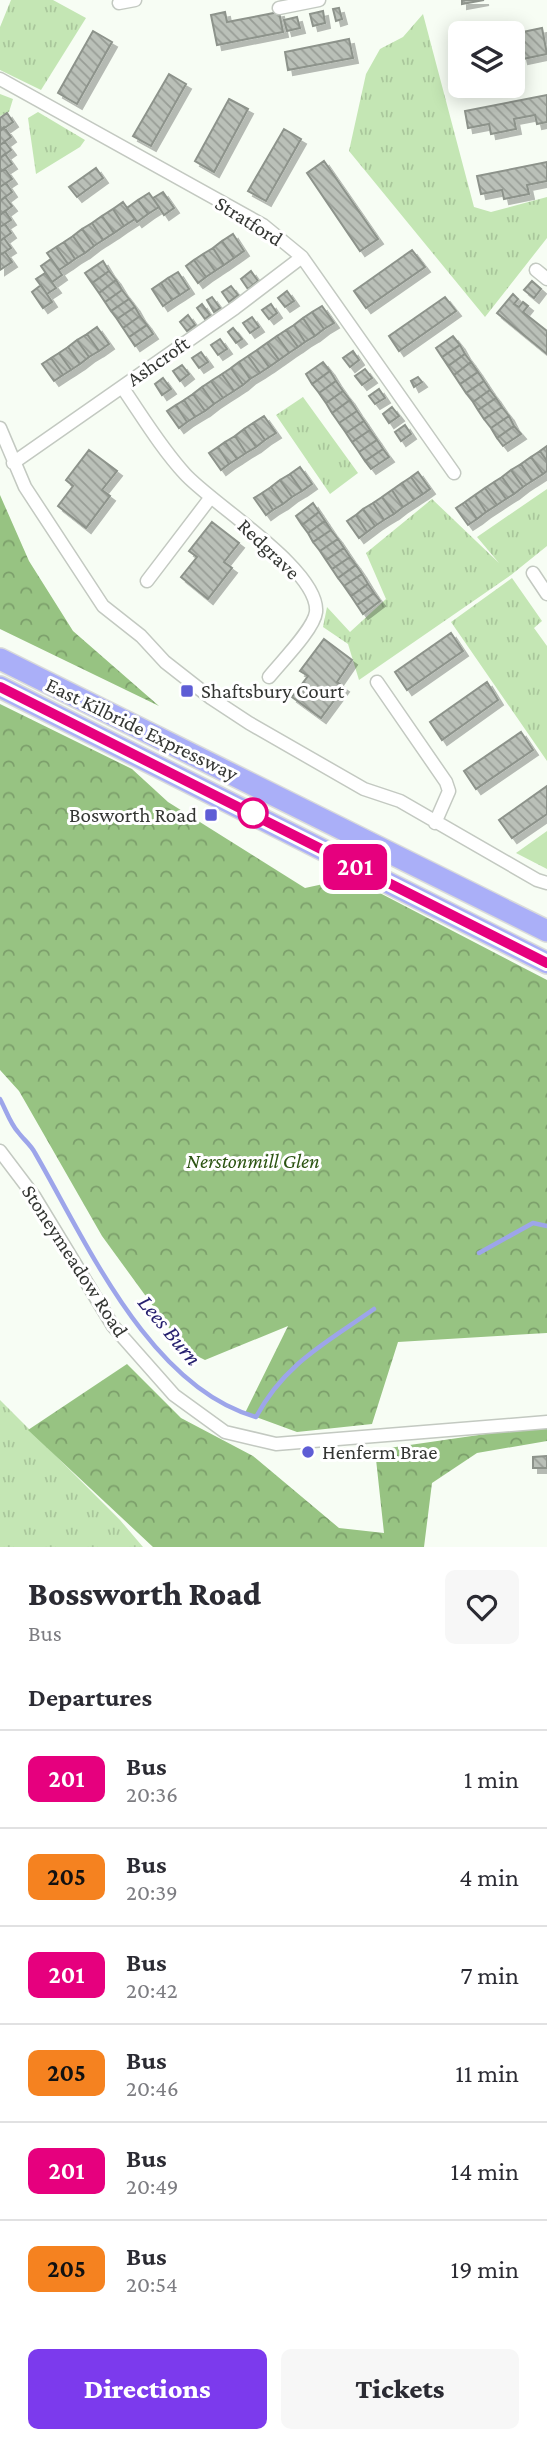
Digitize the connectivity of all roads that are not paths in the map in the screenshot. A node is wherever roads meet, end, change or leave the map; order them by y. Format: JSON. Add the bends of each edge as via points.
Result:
{"nodes":[{"id":1,"x":135,"y":0,"type":"edge"},
{"id":2,"x":312,"y":0,"type":"edge"},
{"id":3,"x":319,"y":0,"type":"edge"},
{"id":4,"x":119,"y":3,"type":"dead end"},
{"id":5,"x":279,"y":8,"type":"dead end"},
{"id":6,"x":0,"y":79,"type":"edge"},
{"id":7,"x":302,"y":257,"type":"junction"},
{"id":8,"x":536,"y":270,"type":"dead end"},
{"id":9,"x":547,"y":279,"type":"edge"},
{"id":10,"x":121,"y":387,"type":"junction"},
{"id":11,"x":0,"y":428,"type":"edge"},
{"id":12,"x":13,"y":463,"type":"junction"},
{"id":13,"x":454,"y":473,"type":"dead end"},
{"id":14,"x":211,"y":497,"type":"junction"},
{"id":15,"x":533,"y":573,"type":"dead end"},
{"id":16,"x":147,"y":581,"type":"dead end"},
{"id":17,"x":547,"y":594,"type":"edge"},
{"id":18,"x":0,"y":659,"type":"edge"},
{"id":19,"x":269,"y":677,"type":"dead end"},
{"id":20,"x":377,"y":682,"type":"dead end"},
{"id":21,"x":0,"y":687,"type":"edge"},
{"id":22,"x":435,"y":823,"type":"junction"},
{"id":23,"x":547,"y":883,"type":"edge"},
{"id":24,"x":547,"y":931,"type":"edge"},
{"id":25,"x":547,"y":963,"type":"edge"},
{"id":26,"x":0,"y":1151,"type":"edge"},
{"id":27,"x":547,"y":1422,"type":"edge"}],
"edges":[{"from":1,"to":4,"type":"street"},
{"from":2,"to":3,"type":"street"},
{"from":2,"to":5,"type":"street"},
{"from":6,"to":7,"type":"street","name":"Stratford","via":[[263,225]]},
{"from":7,"to":10,"type":"street","name":"Ashcroft"},
{"from":7,"to":13,"type":"street","name":"Stratford"},
{"from":8,"to":9,"type":"street"},
{"from":10,"to":12,"type":"street","name":"Ashcroft"},
{"from":10,"to":14,"type":"street","name":"Redgrave","via":[[185,475]]},
{"from":11,"to":12,"type":"street"},
{"from":12,"to":22,"type":"street","via":[[49,528],[103,606],[165,662],[249,723],[364,789],[400,802]]},
{"from":14,"to":16,"type":"street"},
{"from":14,"to":19,"type":"street","name":"Redgrave","via":[[296,570],[315,602],[310,626]]},
{"from":15,"to":17,"type":"street"},
{"from":18,"to":24,"type":"highway","name":"East Kilbride Expressway"},
{"from":20,"to":22,"type":"street","via":[[446,782],[449,790]]},
{"from":21,"to":25,"type":"highway","name":"East Kilbride Expressway"},
{"from":22,"to":23,"type":"street"},
{"from":26,"to":27,"type":"street","name":"Stoneymeadow Road","via":[[34,1196],[113,1326],[174,1395],[225,1432],[276,1444]]}]}
